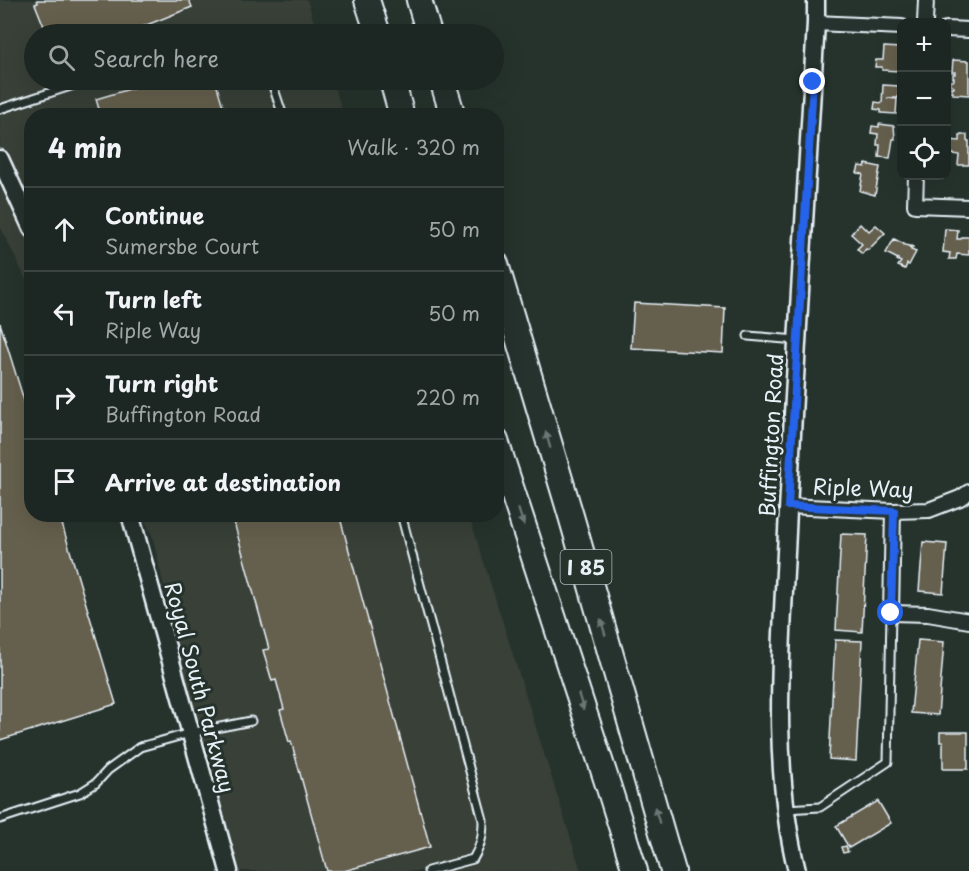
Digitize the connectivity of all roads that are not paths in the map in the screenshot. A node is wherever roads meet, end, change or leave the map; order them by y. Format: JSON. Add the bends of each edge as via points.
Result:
{"nodes":[{"id":1,"x":368,"y":0,"type":"edge"},
{"id":2,"x":419,"y":0,"type":"edge"},
{"id":3,"x":816,"y":0,"type":"edge"},
{"id":4,"x":926,"y":0,"type":"edge"},
{"id":5,"x":925,"y":18,"type":"edge"},
{"id":6,"x":375,"y":24,"type":"edge"},
{"id":7,"x":426,"y":24,"type":"edge"},
{"id":8,"x":816,"y":24,"type":"junction"},
{"id":9,"x":897,"y":27,"type":"edge"},
{"id":10,"x":951,"y":29,"type":"edge"},
{"id":11,"x":969,"y":30,"type":"edge"},
{"id":12,"x":58,"y":90,"type":"edge"},
{"id":13,"x":274,"y":90,"type":"edge"},
{"id":14,"x":395,"y":90,"type":"edge"},
{"id":15,"x":445,"y":90,"type":"edge"},
{"id":16,"x":280,"y":108,"type":"edge"},
{"id":17,"x":400,"y":108,"type":"edge"},
{"id":18,"x":451,"y":108,"type":"edge"},
{"id":19,"x":0,"y":109,"type":"edge"},
{"id":20,"x":0,"y":159,"type":"edge"},
{"id":21,"x":916,"y":180,"type":"edge"},
{"id":22,"x":969,"y":207,"type":"edge"},
{"id":23,"x":24,"y":212,"type":"edge"},
{"id":24,"x":504,"y":291,"type":"edge"},
{"id":25,"x":748,"y":336,"type":"dead end"},
{"id":26,"x":797,"y":340,"type":"junction"},
{"id":27,"x":504,"y":466,"type":"edge"},
{"id":28,"x":969,"y":492,"type":"edge"},
{"id":29,"x":788,"y":506,"type":"junction"},
{"id":30,"x":894,"y":511,"type":"junction"},
{"id":31,"x":132,"y":522,"type":"edge"},
{"id":32,"x":403,"y":522,"type":"edge"},
{"id":33,"x":891,"y":613,"type":"junction"},
{"id":34,"x":969,"y":621,"type":"edge"},
{"id":35,"x":251,"y":721,"type":"dead end"},
{"id":36,"x":190,"y":733,"type":"junction"},
{"id":37,"x":786,"y":809,"type":"junction"},
{"id":38,"x":0,"y":819,"type":"edge"},
{"id":39,"x":228,"y":871,"type":"edge"},
{"id":40,"x":428,"y":871,"type":"edge"},
{"id":41,"x":635,"y":871,"type":"edge"},
{"id":42,"x":673,"y":871,"type":"edge"},
{"id":43,"x":797,"y":871,"type":"edge"}],
"edges":[{"from":1,"to":6,"type":"highway"},
{"from":2,"to":7,"type":"highway"},
{"from":3,"to":8,"type":"street","name":"Buffington Road"},
{"from":4,"to":5,"type":"street"},
{"from":8,"to":9,"type":"street"},
{"from":8,"to":26,"type":"street","name":"Buffington Road"},
{"from":10,"to":11,"type":"street"},
{"from":12,"to":19,"type":"lane"},
{"from":13,"to":16,"type":"lane"},
{"from":14,"to":17,"type":"highway"},
{"from":15,"to":18,"type":"highway"},
{"from":20,"to":23,"type":"street"},
{"from":21,"to":22,"type":"street","via":[[915,205]]},
{"from":42,"to":24,"type":"highway","number":"I 85","one_way":true},
{"from":25,"to":26,"type":"lane"},
{"from":26,"to":29,"type":"street","name":"Buffington Road"},
{"from":27,"to":41,"type":"highway","number":"I 85","one_way":true},
{"from":28,"to":30,"type":"street","name":"Riple Way","via":[[929,510]]},
{"from":29,"to":30,"type":"street","name":"Riple Way"},
{"from":29,"to":37,"type":"street","name":"Buffington Road","via":[[781,735]]},
{"from":30,"to":33,"type":"street"},
{"from":31,"to":36,"type":"street","name":"Royal South Parkway"},
{"from":32,"to":40,"type":"lane","via":[[483,820],[483,836],[473,859]]},
{"from":33,"to":34,"type":"street"},
{"from":33,"to":37,"type":"lane","via":[[888,762],[820,807]]},
{"from":35,"to":36,"type":"lane"},
{"from":36,"to":38,"type":"lane","via":[[140,747],[81,793]]},
{"from":36,"to":39,"type":"street","name":"Royal South Parkway"},
{"from":37,"to":43,"type":"street","name":"Buffington Road"}]}
